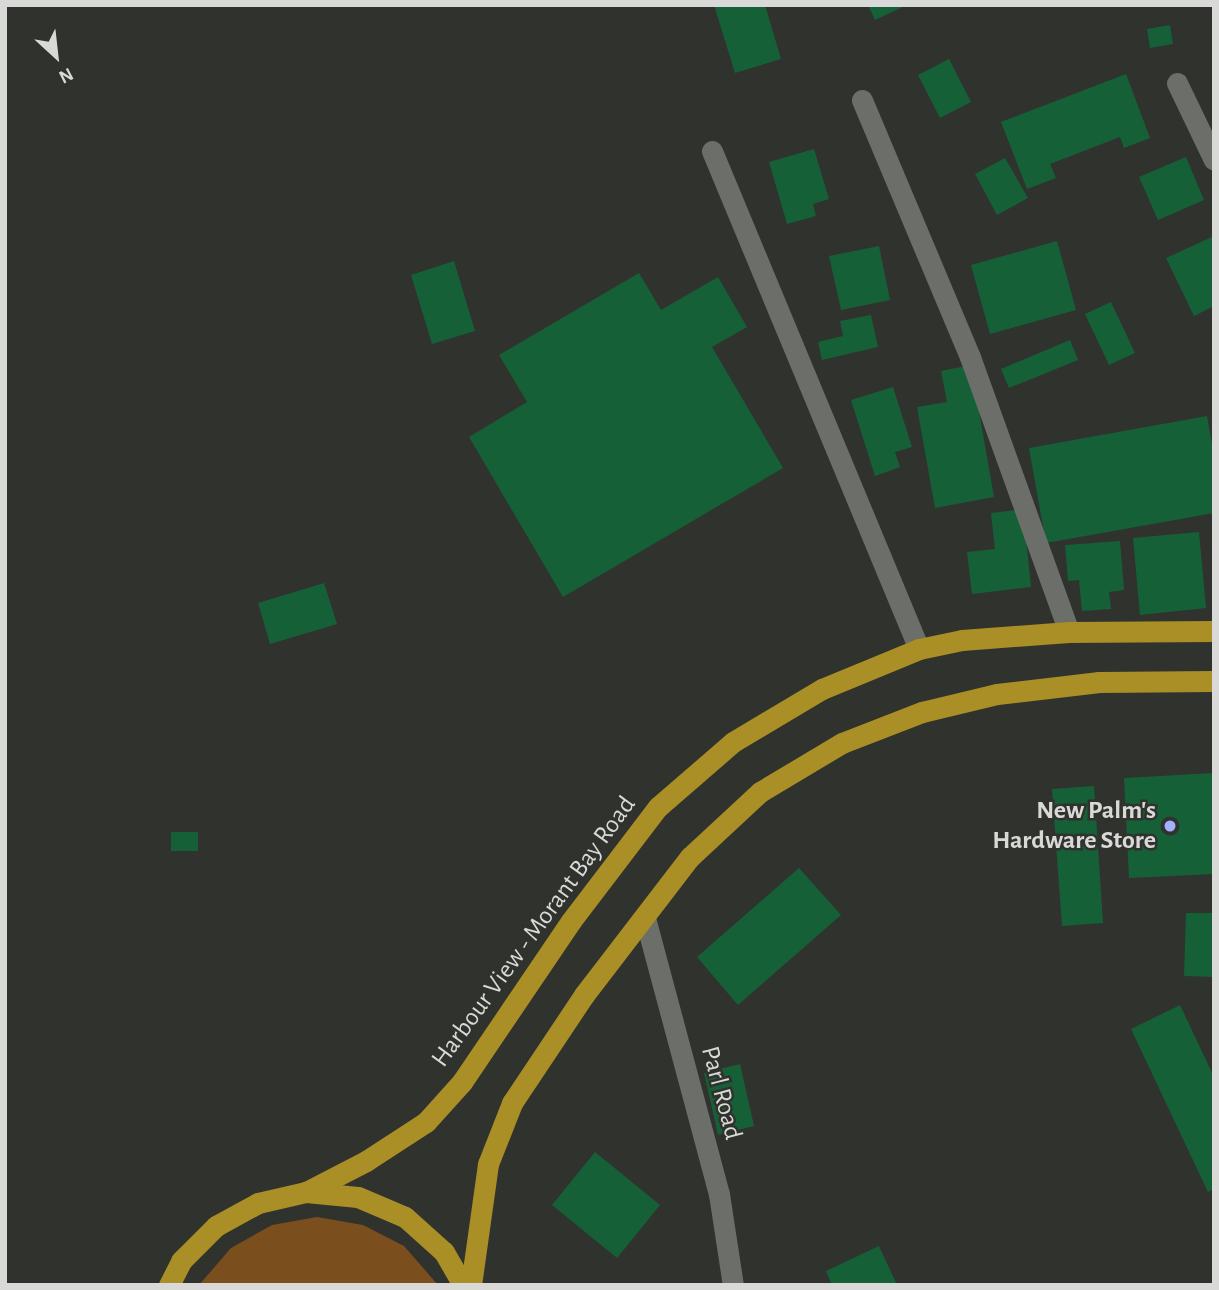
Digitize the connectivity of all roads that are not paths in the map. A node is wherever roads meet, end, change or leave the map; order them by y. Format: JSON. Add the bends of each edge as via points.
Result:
{"nodes":[{"id":1,"x":1177,"y":83,"type":"dead end"},
{"id":2,"x":862,"y":100,"type":"dead end"},
{"id":3,"x":712,"y":151,"type":"dead end"},
{"id":4,"x":1214,"y":160,"type":"edge"},
{"id":5,"x":1214,"y":631,"type":"edge"},
{"id":6,"x":1069,"y":632,"type":"junction"},
{"id":7,"x":919,"y":649,"type":"junction"},
{"id":8,"x":1214,"y":681,"type":"edge"},
{"id":9,"x":645,"y":918,"type":"junction"},
{"id":10,"x":306,"y":1192,"type":"junction"},
{"id":11,"x":169,"y":1285,"type":"edge"},
{"id":12,"x":463,"y":1285,"type":"edge"},
{"id":13,"x":471,"y":1285,"type":"edge"},
{"id":14,"x":733,"y":1285,"type":"edge"}],
"edges":[{"from":1,"to":4,"type":"street"},
{"from":2,"to":6,"type":"street","via":[[970,357]]},
{"from":3,"to":7,"type":"street"},
{"from":5,"to":6,"type":"highway","name":"Harbour View - Morant Bay Road"},
{"from":6,"to":7,"type":"highway","name":"Harbour View - Morant Bay Road","via":[[962,640]]},
{"from":7,"to":10,"type":"highway","name":"Harbour View - Morant Bay Road","via":[[822,689],[733,742],[658,807],[571,921],[462,1082],[426,1122]]},
{"from":8,"to":9,"type":"highway","via":[[1100,682],[997,694],[922,712],[842,743],[760,792],[690,857]]},
{"from":9,"to":13,"type":"highway","via":[[584,995],[512,1103],[488,1164]]},
{"from":9,"to":14,"type":"street","name":"Parl Road","via":[[719,1194]]},
{"from":10,"to":11,"type":"highway","via":[[258,1203],[216,1226],[181,1261]]},
{"from":10,"to":12,"type":"highway","via":[[358,1198],[405,1217],[444,1252]]}]}
